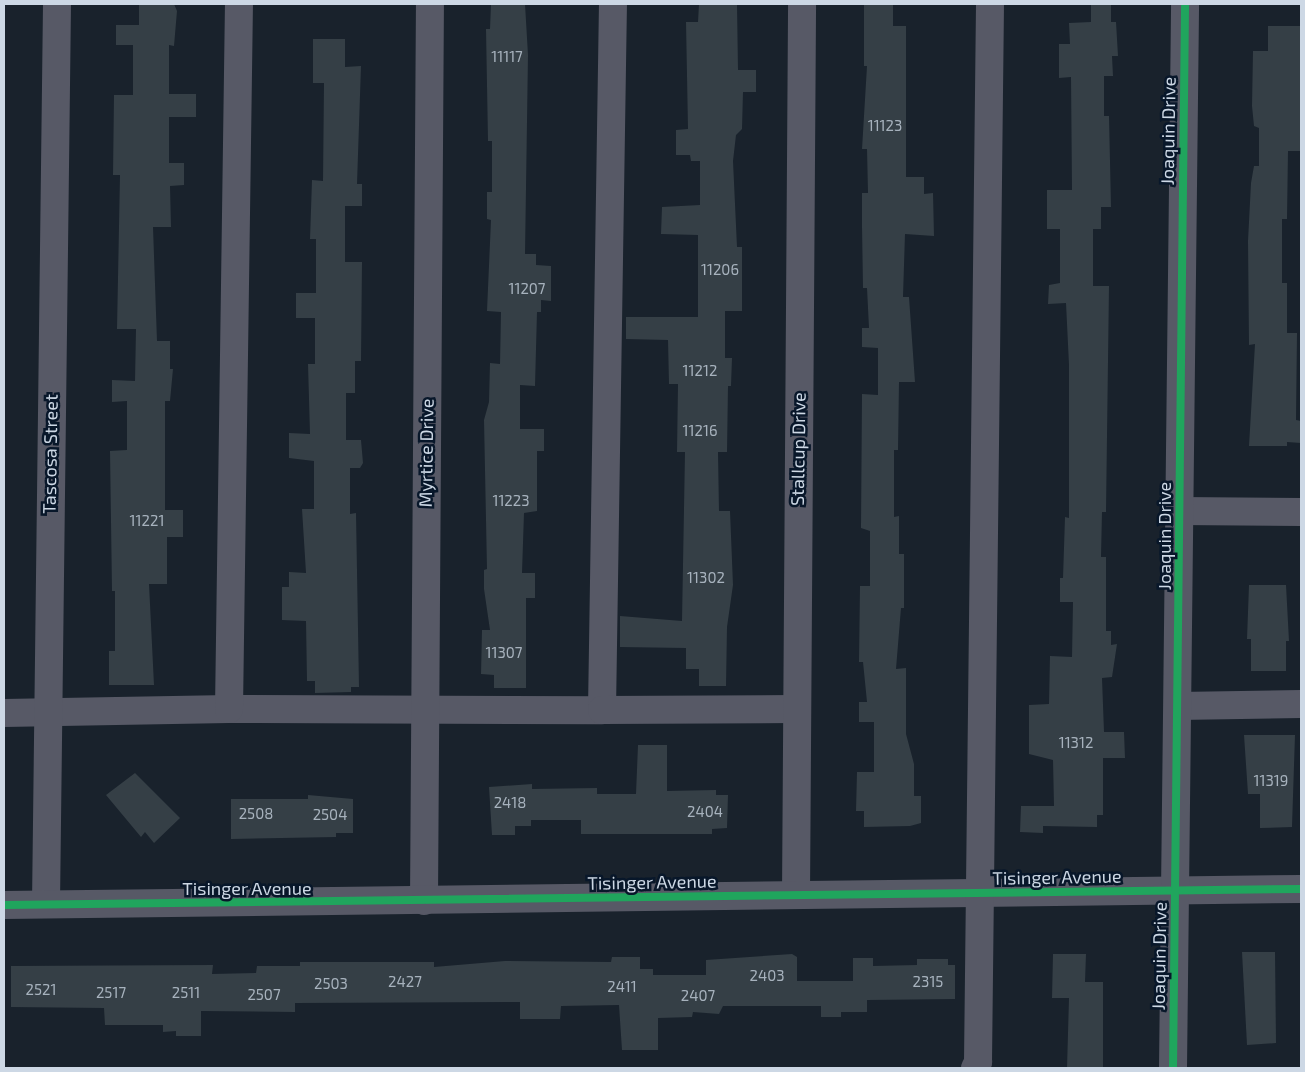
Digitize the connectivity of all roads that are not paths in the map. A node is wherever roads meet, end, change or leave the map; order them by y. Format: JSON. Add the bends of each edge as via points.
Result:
{"nodes":[{"id":1,"x":57,"y":4,"type":"edge"},
{"id":2,"x":239,"y":4,"type":"edge"},
{"id":3,"x":430,"y":4,"type":"edge"},
{"id":4,"x":613,"y":4,"type":"edge"},
{"id":5,"x":802,"y":4,"type":"edge"},
{"id":6,"x":990,"y":4,"type":"edge"},
{"id":7,"x":1185,"y":4,"type":"edge"},
{"id":8,"x":1179,"y":511,"type":"junction"},
{"id":9,"x":1301,"y":512,"type":"edge"},
{"id":10,"x":1301,"y":704,"type":"edge"},
{"id":11,"x":1178,"y":706,"type":"junction"},
{"id":12,"x":424,"y":708,"type":"junction"},
{"id":13,"x":229,"y":709,"type":"junction"},
{"id":14,"x":795,"y":709,"type":"junction"},
{"id":15,"x":602,"y":710,"type":"junction"},
{"id":16,"x":4,"y":713,"type":"edge"},
{"id":17,"x":47,"y":713,"type":"junction"},
{"id":18,"x":1301,"y":889,"type":"edge"},
{"id":19,"x":1175,"y":891,"type":"junction"},
{"id":20,"x":979,"y":893,"type":"junction"},
{"id":21,"x":796,"y":895,"type":"junction"},
{"id":22,"x":424,"y":901,"type":"junction"},
{"id":23,"x":46,"y":904,"type":"junction"},
{"id":24,"x":4,"y":905,"type":"edge"},
{"id":25,"x":975,"y":1068,"type":"edge"},
{"id":26,"x":1173,"y":1068,"type":"edge"}],
"edges":[{"from":1,"to":17,"type":"street","name":"Tascosa Street"},
{"from":2,"to":13,"type":"street"},
{"from":3,"to":12,"type":"street","name":"Myrtice Drive"},
{"from":4,"to":15,"type":"street"},
{"from":5,"to":14,"type":"street","name":"Stallcup Drive"},
{"from":6,"to":20,"type":"street"},
{"from":7,"to":8,"type":"street","name":"Joaquin Drive"},
{"from":8,"to":9,"type":"street"},
{"from":8,"to":11,"type":"street","name":"Joaquin Drive"},
{"from":10,"to":11,"type":"street"},
{"from":11,"to":19,"type":"street","name":"Joaquin Drive"},
{"from":12,"to":13,"type":"street"},
{"from":12,"to":15,"type":"street"},
{"from":12,"to":22,"type":"street","name":"Myrtice Drive"},
{"from":13,"to":17,"type":"street"},
{"from":14,"to":15,"type":"street"},
{"from":14,"to":21,"type":"street","name":"Stallcup Drive"},
{"from":16,"to":17,"type":"street"},
{"from":17,"to":23,"type":"street","name":"Tascosa Street"},
{"from":18,"to":19,"type":"street","name":"Tisinger Avenue"},
{"from":19,"to":20,"type":"street","name":"Tisinger Avenue"},
{"from":19,"to":26,"type":"street","name":"Joaquin Drive"},
{"from":20,"to":21,"type":"street","name":"Tisinger Avenue"},
{"from":20,"to":25,"type":"street","via":[[978,1062]]},
{"from":21,"to":22,"type":"street","name":"Tisinger Avenue"},
{"from":22,"to":23,"type":"street","name":"Tisinger Avenue"},
{"from":23,"to":24,"type":"street","name":"Tisinger Avenue"}]}
